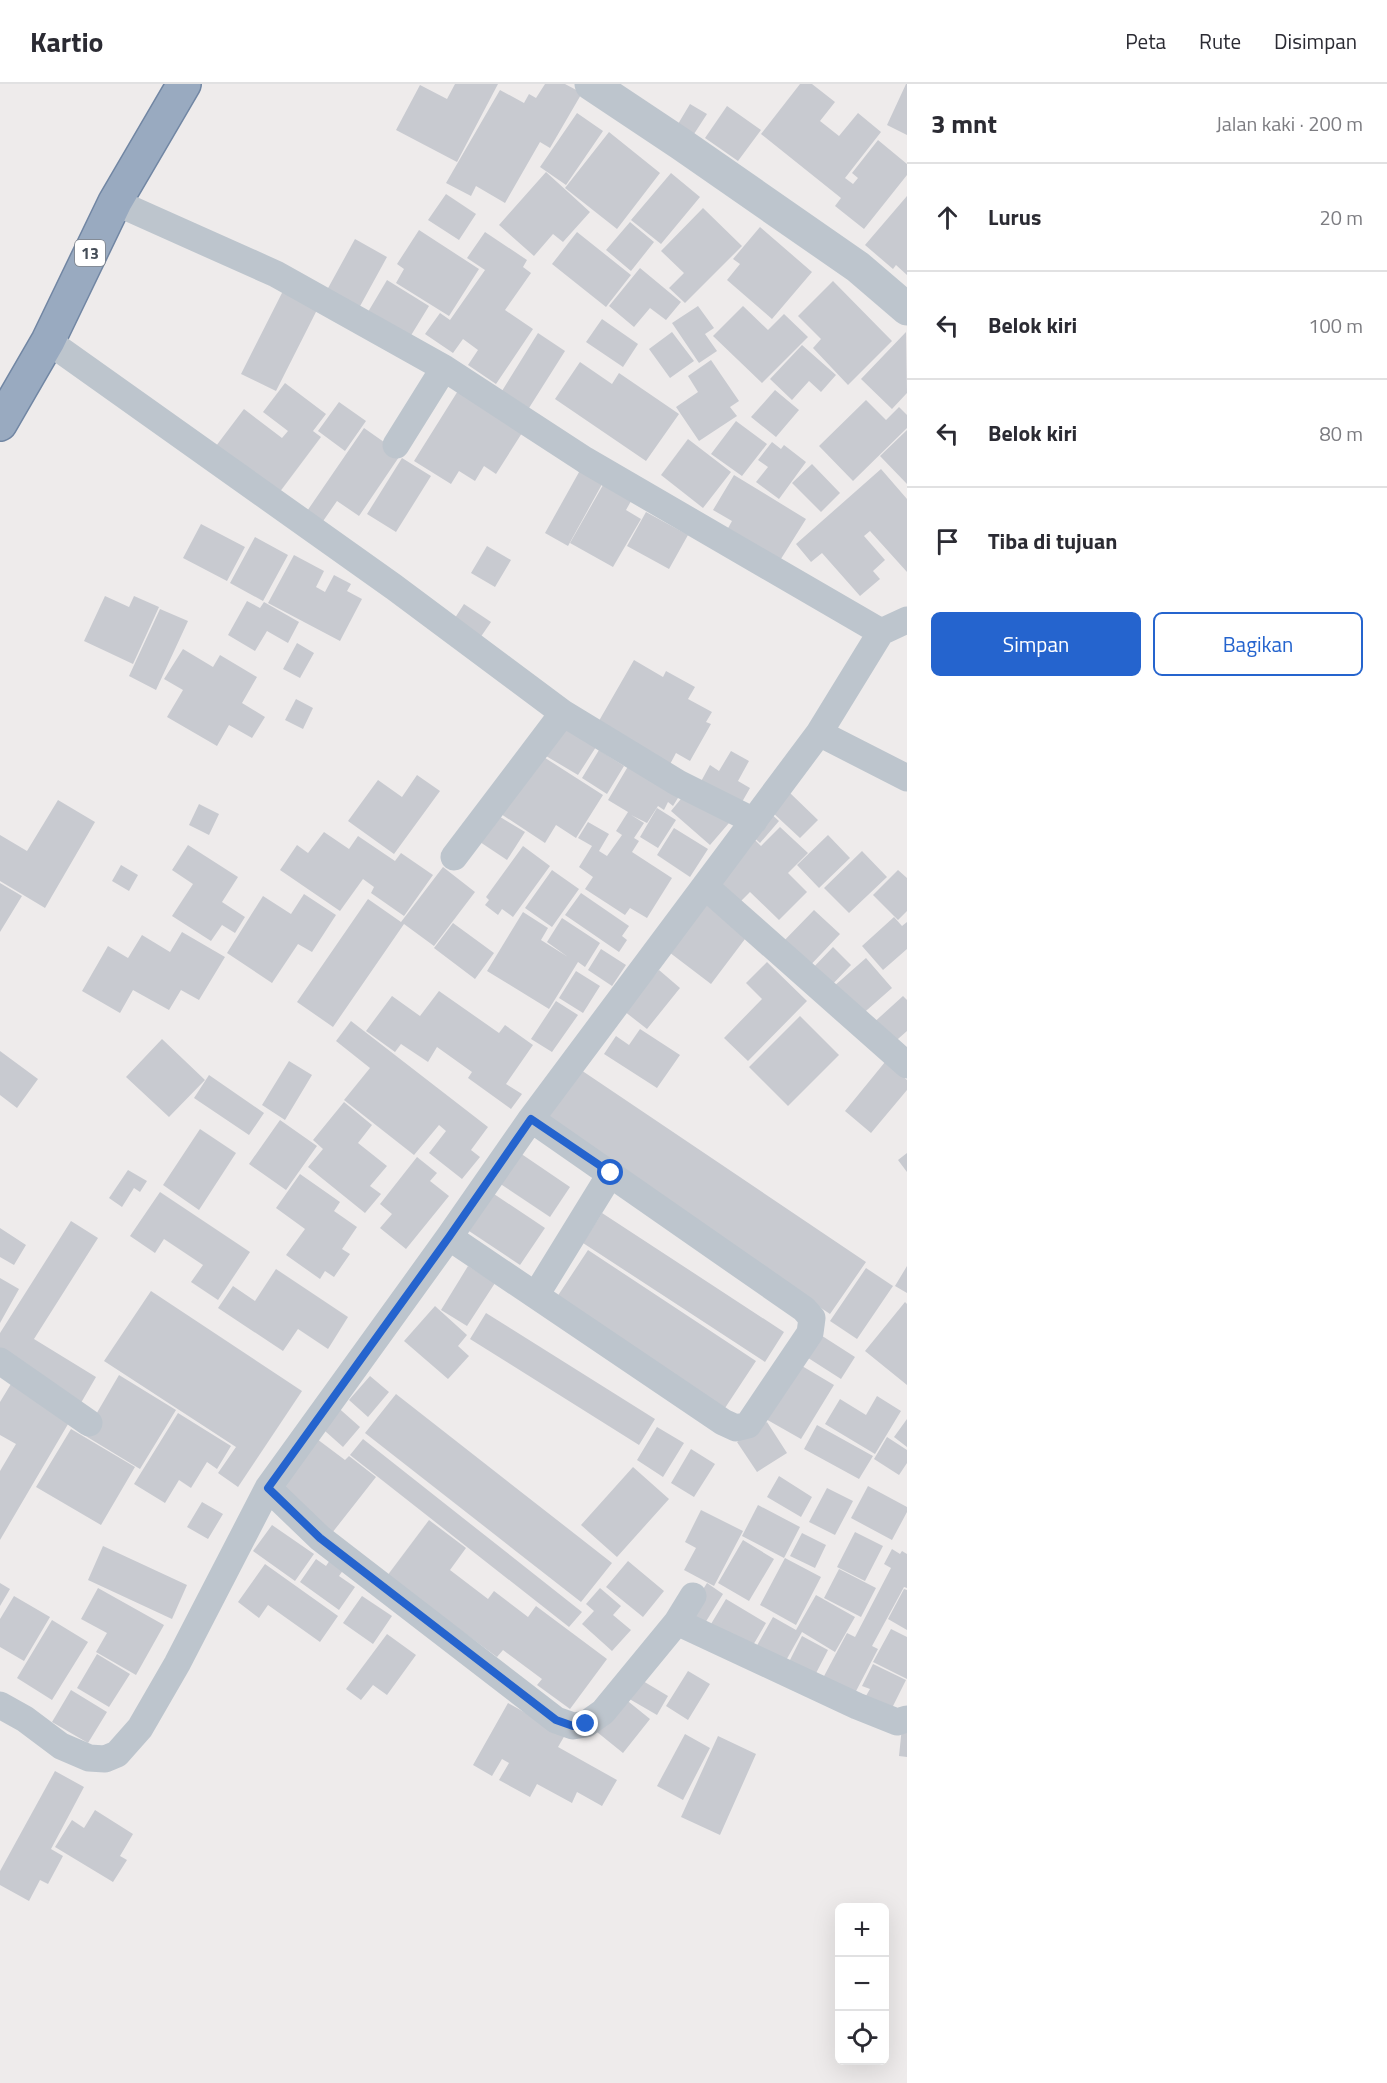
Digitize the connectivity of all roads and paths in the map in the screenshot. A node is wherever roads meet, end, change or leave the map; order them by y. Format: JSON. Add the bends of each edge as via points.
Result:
{"nodes":[{"id":1,"x":184,"y":84,"type":"edge"},
{"id":2,"x":591,"y":84,"type":"edge"},
{"id":3,"x":115,"y":202,"type":"junction"},
{"id":4,"x":907,"y":309,"type":"edge"},
{"id":5,"x":48,"y":341,"type":"junction"},
{"id":6,"x":444,"y":368,"type":"junction"},
{"id":7,"x":0,"y":424,"type":"edge"},
{"id":8,"x":396,"y":445,"type":"dead end"},
{"id":9,"x":907,"y":620,"type":"edge"},
{"id":10,"x":881,"y":632,"type":"junction"},
{"id":11,"x":563,"y":713,"type":"junction"},
{"id":12,"x":819,"y":733,"type":"junction"},
{"id":13,"x":907,"y":778,"type":"edge"},
{"id":14,"x":754,"y":821,"type":"junction"},
{"id":15,"x":454,"y":857,"type":"dead end"},
{"id":16,"x":706,"y":887,"type":"junction"},
{"id":17,"x":907,"y":1065,"type":"edge"},
{"id":18,"x":531,"y":1119,"type":"junction"},
{"id":19,"x":611,"y":1173,"type":"junction"},
{"id":20,"x":449,"y":1237,"type":"junction"},
{"id":21,"x":536,"y":1295,"type":"junction"},
{"id":22,"x":0,"y":1361,"type":"edge"},
{"id":23,"x":89,"y":1423,"type":"dead end"},
{"id":24,"x":268,"y":1488,"type":"junction"},
{"id":25,"x":693,"y":1596,"type":"dead end"},
{"id":26,"x":677,"y":1622,"type":"junction"},
{"id":27,"x":0,"y":1705,"type":"edge"},
{"id":28,"x":907,"y":1719,"type":"edge"}],
"edges":[{"from":1,"to":3,"type":"highway","number":"13"},
{"from":2,"to":4,"type":"street","via":[[858,267]]},
{"from":3,"to":5,"type":"highway","number":"13"},
{"from":3,"to":6,"type":"street","via":[[276,274]]},
{"from":5,"to":7,"type":"highway","number":"13"},
{"from":5,"to":11,"type":"street","via":[[394,587]]},
{"from":6,"to":8,"type":"street"},
{"from":6,"to":10,"type":"street","via":[[585,460]]},
{"from":9,"to":10,"type":"street"},
{"from":10,"to":12,"type":"street"},
{"from":11,"to":14,"type":"street","via":[[678,783]]},
{"from":11,"to":15,"type":"street"},
{"from":12,"to":13,"type":"street"},
{"from":12,"to":14,"type":"street"},
{"from":14,"to":16,"type":"street"},
{"from":16,"to":17,"type":"street"},
{"from":16,"to":18,"type":"street"},
{"from":18,"to":19,"type":"street"},
{"from":18,"to":20,"type":"street"},
{"from":19,"to":21,"type":"street"},
{"from":19,"to":21,"type":"street","via":[[804,1309],[812,1318],[810,1333],[748,1425],[736,1428]]},
{"from":20,"to":21,"type":"street"},
{"from":20,"to":24,"type":"street"},
{"from":22,"to":23,"type":"street"},
{"from":24,"to":26,"type":"street","via":[[320,1538],[556,1720],[573,1726],[586,1724],[603,1712]]},
{"from":24,"to":27,"type":"street","via":[[177,1664],[140,1728],[117,1754],[105,1760],[89,1758],[62,1746]]},
{"from":25,"to":26,"type":"street"},
{"from":26,"to":28,"type":"street","via":[[857,1706],[897,1722]]}]}
